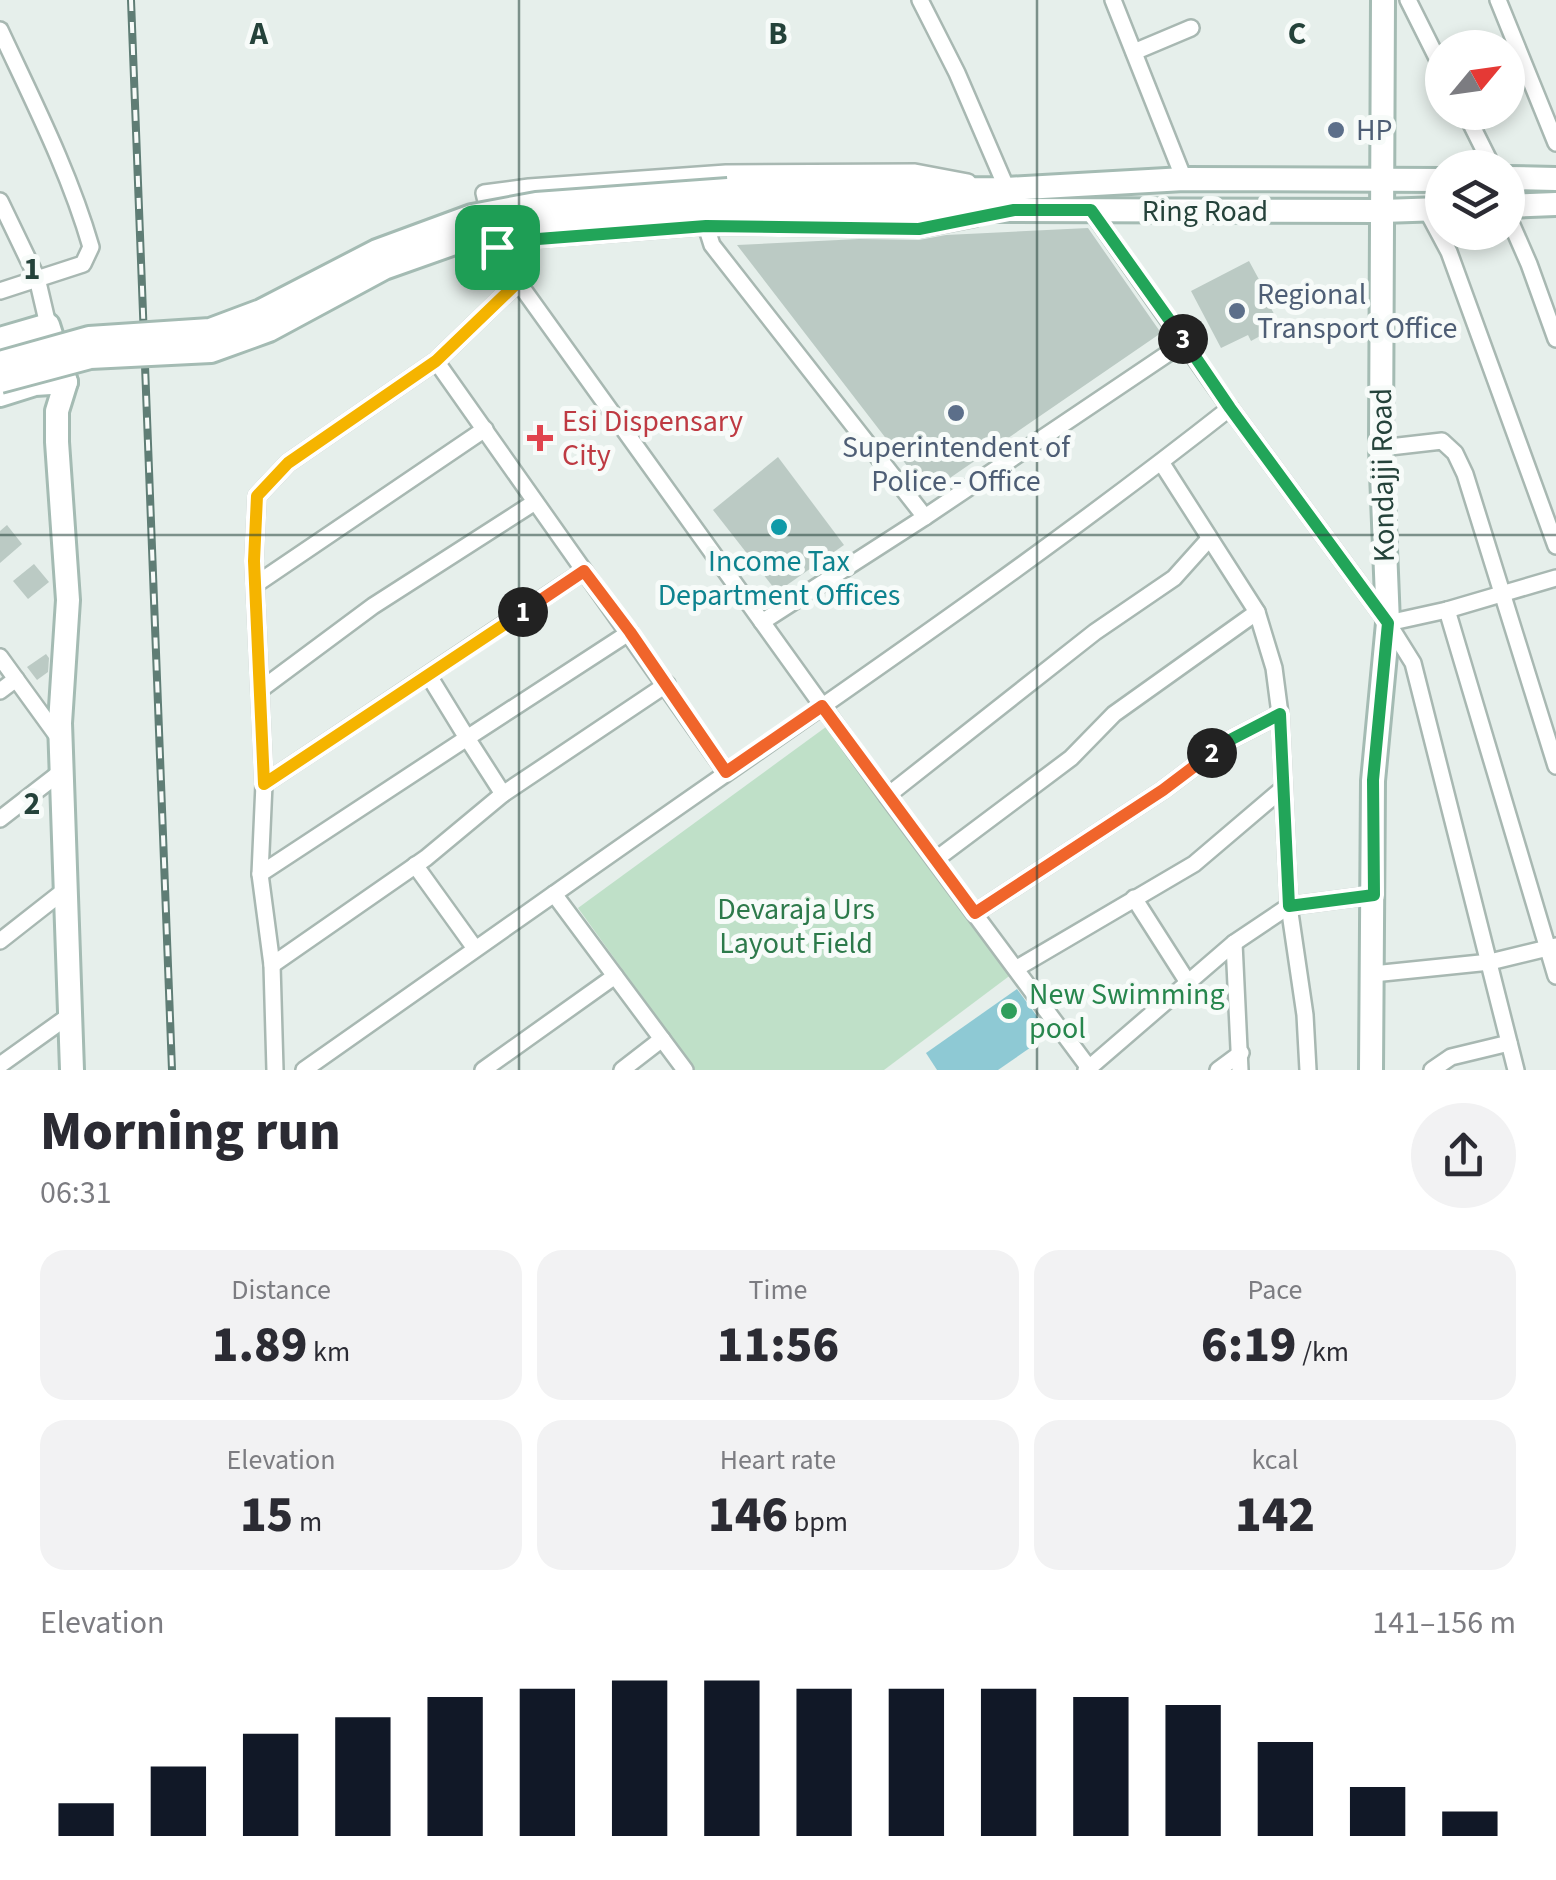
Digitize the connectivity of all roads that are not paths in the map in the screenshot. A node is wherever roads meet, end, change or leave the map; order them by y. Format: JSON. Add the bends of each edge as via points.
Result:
{"nodes":[{"id":1,"x":920,"y":0,"type":"edge"},
{"id":2,"x":1114,"y":0,"type":"edge"},
{"id":3,"x":1383,"y":0,"type":"edge"},
{"id":4,"x":1408,"y":0,"type":"edge"},
{"id":5,"x":1498,"y":0,"type":"edge"},
{"id":6,"x":1191,"y":28,"type":"dead end"},
{"id":7,"x":0,"y":30,"type":"edge"},
{"id":8,"x":1425,"y":34,"type":"edge"},
{"id":9,"x":1134,"y":52,"type":"junction"},
{"id":10,"x":1556,"y":143,"type":"edge"},
{"id":11,"x":1525,"y":178,"type":"edge"},
{"id":12,"x":1556,"y":179,"type":"edge"},
{"id":13,"x":1184,"y":180,"type":"junction"},
{"id":14,"x":1425,"y":181,"type":"edge"},
{"id":15,"x":1382,"y":182,"type":"junction"},
{"id":16,"x":728,"y":200,"type":"junction"},
{"id":17,"x":1011,"y":200,"type":"junction"},
{"id":18,"x":0,"y":201,"type":"edge"},
{"id":19,"x":1556,"y":204,"type":"edge"},
{"id":20,"x":1525,"y":205,"type":"edge"},
{"id":21,"x":1425,"y":209,"type":"edge"},
{"id":22,"x":1091,"y":210,"type":"junction"},
{"id":23,"x":1382,"y":211,"type":"junction"},
{"id":24,"x":706,"y":226,"type":"junction"},
{"id":25,"x":497,"y":247,"type":"junction"},
{"id":26,"x":1449,"y":250,"type":"edge"},
{"id":27,"x":1524,"y":250,"type":"edge"},
{"id":28,"x":37,"y":278,"type":"junction"},
{"id":29,"x":518,"y":282,"type":"junction"},
{"id":30,"x":0,"y":291,"type":"edge"},
{"id":31,"x":48,"y":325,"type":"junction"},
{"id":32,"x":1556,"y":339,"type":"edge"},
{"id":33,"x":0,"y":340,"type":"edge"},
{"id":34,"x":1185,"y":342,"type":"junction"},
{"id":35,"x":436,"y":361,"type":"junction"},
{"id":36,"x":0,"y":363,"type":"edge"},
{"id":37,"x":0,"y":381,"type":"edge"},
{"id":38,"x":66,"y":382,"type":"junction"},
{"id":39,"x":0,"y":395,"type":"edge"},
{"id":40,"x":1230,"y":408,"type":"junction"},
{"id":41,"x":484,"y":429,"type":"junction"},
{"id":42,"x":1381,"y":448,"type":"junction"},
{"id":43,"x":1161,"y":462,"type":"junction"},
{"id":44,"x":535,"y":502,"type":"junction"},
{"id":45,"x":924,"y":517,"type":"junction"},
{"id":46,"x":1209,"y":539,"type":"junction"},
{"id":47,"x":1556,"y":546,"type":"edge"},
{"id":48,"x":584,"y":571,"type":"junction"},
{"id":49,"x":1556,"y":578,"type":"edge"},
{"id":50,"x":255,"y":585,"type":"junction"},
{"id":51,"x":1501,"y":592,"type":"junction"},
{"id":52,"x":1447,"y":610,"type":"junction"},
{"id":53,"x":1257,"y":612,"type":"junction"},
{"id":54,"x":762,"y":622,"type":"junction"},
{"id":55,"x":1388,"y":623,"type":"junction"},
{"id":56,"x":630,"y":632,"type":"junction"},
{"id":57,"x":0,"y":656,"type":"edge"},
{"id":58,"x":429,"y":676,"type":"junction"},
{"id":59,"x":16,"y":679,"type":"junction"},
{"id":60,"x":666,"y":684,"type":"junction"},
{"id":61,"x":260,"y":690,"type":"junction"},
{"id":62,"x":0,"y":691,"type":"edge"},
{"id":63,"x":822,"y":706,"type":"junction"},
{"id":64,"x":1280,"y":714,"type":"junction"},
{"id":65,"x":468,"y":738,"type":"junction"},
{"id":66,"x":61,"y":740,"type":"junction"},
{"id":67,"x":1556,"y":766,"type":"edge"},
{"id":68,"x":62,"y":771,"type":"junction"},
{"id":69,"x":726,"y":772,"type":"junction"},
{"id":70,"x":264,"y":784,"type":"junction"},
{"id":71,"x":1282,"y":790,"type":"junction"},
{"id":72,"x":503,"y":794,"type":"junction"},
{"id":73,"x":887,"y":796,"type":"junction"},
{"id":74,"x":0,"y":819,"type":"edge"},
{"id":75,"x":935,"y":860,"type":"junction"},
{"id":76,"x":415,"y":865,"type":"junction"},
{"id":77,"x":260,"y":874,"type":"junction"},
{"id":78,"x":66,"y":890,"type":"junction"},
{"id":79,"x":554,"y":894,"type":"junction"},
{"id":80,"x":1374,"y":895,"type":"junction"},
{"id":81,"x":1134,"y":898,"type":"junction"},
{"id":82,"x":1289,"y":906,"type":"junction"},
{"id":83,"x":975,"y":913,"type":"junction"},
{"id":84,"x":0,"y":941,"type":"edge"},
{"id":85,"x":1234,"y":943,"type":"junction"},
{"id":86,"x":474,"y":947,"type":"junction"},
{"id":87,"x":1552,"y":947,"type":"edge"},
{"id":88,"x":1490,"y":962,"type":"junction"},
{"id":89,"x":272,"y":964,"type":"junction"},
{"id":90,"x":1017,"y":968,"type":"junction"},
{"id":91,"x":1372,"y":974,"type":"junction"},
{"id":92,"x":614,"y":976,"type":"junction"},
{"id":93,"x":1556,"y":976,"type":"edge"},
{"id":94,"x":1188,"y":981,"type":"junction"},
{"id":95,"x":70,"y":1015,"type":"junction"},
{"id":96,"x":662,"y":1039,"type":"junction"},
{"id":97,"x":1509,"y":1043,"type":"junction"},
{"id":98,"x":1241,"y":1053,"type":"junction"},
{"id":99,"x":0,"y":1065,"type":"edge"},
{"id":100,"x":1088,"y":1069,"type":"edge"},
{"id":101,"x":72,"y":1070,"type":"edge"},
{"id":102,"x":276,"y":1070,"type":"edge"},
{"id":103,"x":304,"y":1070,"type":"edge"},
{"id":104,"x":483,"y":1070,"type":"edge"},
{"id":105,"x":622,"y":1070,"type":"edge"},
{"id":106,"x":684,"y":1070,"type":"edge"},
{"id":107,"x":1218,"y":1070,"type":"edge"},
{"id":108,"x":1240,"y":1070,"type":"edge"},
{"id":109,"x":1308,"y":1070,"type":"edge"},
{"id":110,"x":1371,"y":1070,"type":"edge"},
{"id":111,"x":1432,"y":1070,"type":"edge"},
{"id":112,"x":1516,"y":1070,"type":"edge"}],
"edges":[{"from":1,"to":17,"type":"street"},
{"from":2,"to":9,"type":"street"},
{"from":3,"to":15,"type":"main road","name":"Kondajji Road"},
{"from":4,"to":8,"type":"street"},
{"from":5,"to":10,"type":"street"},
{"from":6,"to":9,"type":"street"},
{"from":7,"to":28,"type":"street","via":[[53,143],[90,247],[82,264]]},
{"from":9,"to":13,"type":"street"},
{"from":11,"to":12,"type":"main road"},
{"from":13,"to":15,"type":"main road"},
{"from":13,"to":17,"type":"main road"},
{"from":14,"to":15,"type":"main road"},
{"from":15,"to":23,"type":"main road","name":"Kondajji Road"},
{"from":16,"to":17,"type":"main road"},
{"from":16,"to":36,"type":"main road","bridge":true,"via":[[536,204],[472,216],[377,251],[210,330],[90,338]]},
{"from":16,"to":37,"type":"main road","bridge":true,"via":[[477,235],[384,268],[269,330],[211,350],[90,357]]},
{"from":17,"to":22,"type":"main road","name":"Ring Road"},
{"from":17,"to":24,"type":"street","via":[[919,229]]},
{"from":17,"to":25,"type":"street","via":[[915,172],[726,172],[529,187],[484,193]]},
{"from":18,"to":28,"type":"street"},
{"from":19,"to":20,"type":"main road"},
{"from":21,"to":23,"type":"main road","name":"Ring Road"},
{"from":22,"to":23,"type":"main road","name":"Ring Road"},
{"from":22,"to":34,"type":"street"},
{"from":23,"to":42,"type":"main road","name":"Kondajji Road"},
{"from":24,"to":25,"type":"street"},
{"from":24,"to":45,"type":"street","via":[[712,245]]},
{"from":25,"to":29,"type":"street"},
{"from":26,"to":47,"type":"street"},
{"from":27,"to":32,"type":"street"},
{"from":28,"to":30,"type":"street"},
{"from":28,"to":31,"type":"street"},
{"from":29,"to":35,"type":"street"},
{"from":29,"to":54,"type":"street"},
{"from":31,"to":33,"type":"main road"},
{"from":31,"to":38,"type":"main road"},
{"from":34,"to":40,"type":"street"},
{"from":34,"to":45,"type":"street"},
{"from":35,"to":41,"type":"street"},
{"from":35,"to":50,"type":"street","via":[[288,463],[257,496]]},
{"from":38,"to":39,"type":"main road"},
{"from":38,"to":66,"type":"main road","via":[[57,411],[68,600]]},
{"from":40,"to":43,"type":"street"},
{"from":40,"to":55,"type":"street"},
{"from":41,"to":44,"type":"street"},
{"from":41,"to":50,"type":"street"},
{"from":42,"to":51,"type":"street","via":[[1442,441],[1455,453]]},
{"from":42,"to":55,"type":"main road","name":"Kondajji Road"},
{"from":43,"to":46,"type":"street"},
{"from":43,"to":63,"type":"street"},
{"from":44,"to":48,"type":"street"},
{"from":44,"to":61,"type":"street","via":[[373,606]]},
{"from":45,"to":54,"type":"street"},
{"from":46,"to":53,"type":"street"},
{"from":46,"to":73,"type":"street","via":[[1174,578],[1094,632]]},
{"from":48,"to":56,"type":"street"},
{"from":48,"to":58,"type":"street"},
{"from":49,"to":51,"type":"street"},
{"from":50,"to":61,"type":"street"},
{"from":51,"to":52,"type":"street"},
{"from":51,"to":67,"type":"street"},
{"from":52,"to":55,"type":"street"},
{"from":52,"to":87,"type":"street"},
{"from":53,"to":64,"type":"street"},
{"from":53,"to":75,"type":"street","via":[[1114,714],[1070,758]]},
{"from":54,"to":63,"type":"street"},
{"from":55,"to":80,"type":"main road","name":"Kondajji Road","via":[[1373,780]]},
{"from":55,"to":88,"type":"street","via":[[1413,663]]},
{"from":56,"to":60,"type":"street"},
{"from":56,"to":65,"type":"street"},
{"from":57,"to":59,"type":"street"},
{"from":58,"to":65,"type":"street"},
{"from":58,"to":70,"type":"street"},
{"from":59,"to":62,"type":"street"},
{"from":59,"to":66,"type":"street"},
{"from":60,"to":69,"type":"street"},
{"from":60,"to":72,"type":"street"},
{"from":61,"to":70,"type":"street"},
{"from":63,"to":69,"type":"street"},
{"from":63,"to":73,"type":"street"},
{"from":64,"to":71,"type":"street"},
{"from":64,"to":83,"type":"street","via":[[1228,741]]},
{"from":65,"to":72,"type":"street"},
{"from":65,"to":77,"type":"street"},
{"from":66,"to":68,"type":"main road"},
{"from":68,"to":74,"type":"street"},
{"from":68,"to":78,"type":"main road"},
{"from":69,"to":79,"type":"street"},
{"from":70,"to":77,"type":"street"},
{"from":71,"to":81,"type":"street","via":[[1194,864]]},
{"from":71,"to":82,"type":"street"},
{"from":72,"to":76,"type":"street"},
{"from":73,"to":75,"type":"street"},
{"from":75,"to":83,"type":"street"},
{"from":76,"to":86,"type":"street"},
{"from":76,"to":89,"type":"street"},
{"from":77,"to":89,"type":"street"},
{"from":78,"to":84,"type":"street"},
{"from":78,"to":95,"type":"main road"},
{"from":79,"to":86,"type":"street"},
{"from":79,"to":92,"type":"street"},
{"from":80,"to":82,"type":"street"},
{"from":80,"to":91,"type":"main road","name":"Kondajji Road"},
{"from":81,"to":90,"type":"street"},
{"from":81,"to":94,"type":"street"},
{"from":82,"to":85,"type":"street"},
{"from":82,"to":109,"type":"street"},
{"from":83,"to":90,"type":"street"},
{"from":85,"to":94,"type":"street"},
{"from":85,"to":98,"type":"street"},
{"from":86,"to":103,"type":"street"},
{"from":87,"to":88,"type":"street"},
{"from":87,"to":93,"type":"street"},
{"from":88,"to":91,"type":"street"},
{"from":88,"to":97,"type":"street"},
{"from":89,"to":102,"type":"street"},
{"from":90,"to":100,"type":"street"},
{"from":91,"to":110,"type":"main road","name":"Kondajji Road"},
{"from":92,"to":96,"type":"street"},
{"from":92,"to":104,"type":"street"},
{"from":94,"to":100,"type":"street"},
{"from":95,"to":99,"type":"street"},
{"from":95,"to":101,"type":"main road"},
{"from":96,"to":105,"type":"street"},
{"from":96,"to":106,"type":"street"},
{"from":97,"to":111,"type":"street","via":[[1451,1057]]},
{"from":97,"to":112,"type":"street"},
{"from":98,"to":107,"type":"street"},
{"from":98,"to":108,"type":"street"}]}
